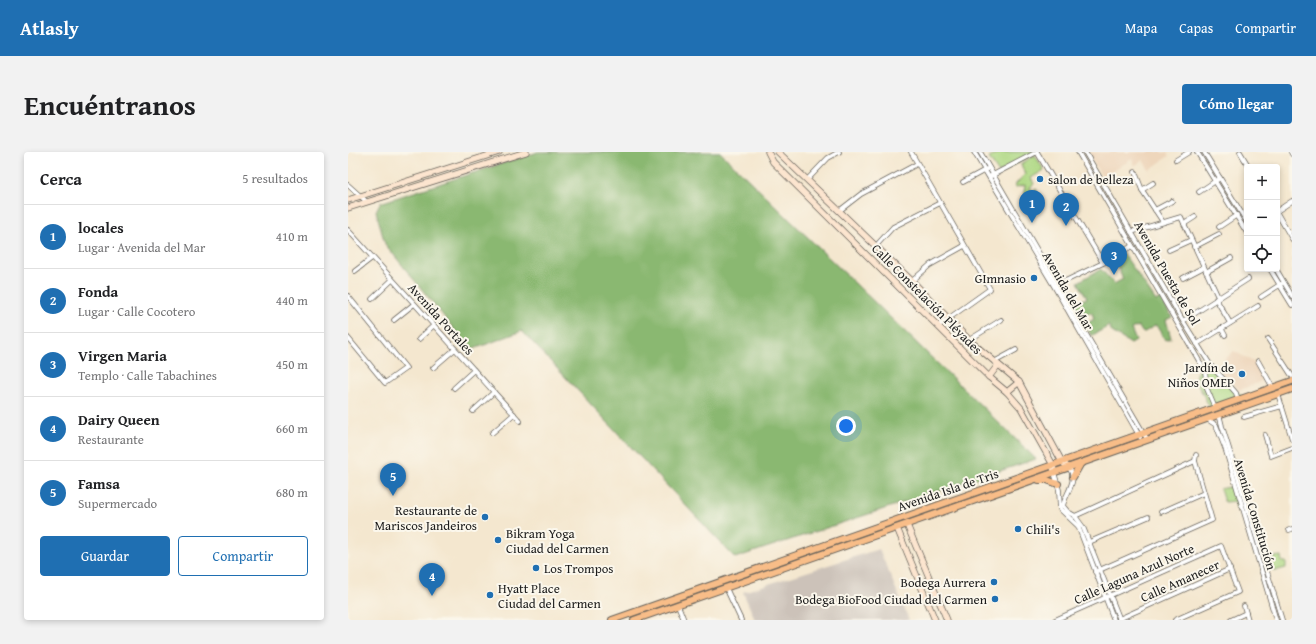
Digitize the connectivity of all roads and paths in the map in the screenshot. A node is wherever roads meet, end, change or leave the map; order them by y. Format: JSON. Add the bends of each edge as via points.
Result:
{"nodes":[{"id":1,"x":499,"y":152,"type":"edge"},
{"id":2,"x":526,"y":152,"type":"edge"},
{"id":3,"x":778,"y":152,"type":"edge"},
{"id":4,"x":839,"y":152,"type":"edge"},
{"id":5,"x":911,"y":152,"type":"edge"},
{"id":6,"x":974,"y":152,"type":"edge"},
{"id":7,"x":980,"y":152,"type":"edge"},
{"id":8,"x":1037,"y":152,"type":"edge"},
{"id":9,"x":1078,"y":152,"type":"edge"},
{"id":10,"x":1085,"y":152,"type":"edge"},
{"id":11,"x":1189,"y":152,"type":"edge"},
{"id":12,"x":1197,"y":152,"type":"edge"},
{"id":13,"x":1204,"y":152,"type":"edge"},
{"id":14,"x":1240,"y":152,"type":"edge"},
{"id":15,"x":769,"y":154,"type":"edge"},
{"id":16,"x":1176,"y":160,"type":"dead end"},
{"id":17,"x":917,"y":164,"type":"junction"},
{"id":18,"x":1247,"y":164,"type":"edge"},
{"id":19,"x":1093,"y":166,"type":"junction"},
{"id":20,"x":987,"y":169,"type":"junction"},
{"id":21,"x":1088,"y":169,"type":"junction"},
{"id":22,"x":1135,"y":172,"type":"dead end"},
{"id":23,"x":991,"y":176,"type":"junction"},
{"id":24,"x":1220,"y":178,"type":"junction"},
{"id":25,"x":807,"y":180,"type":"junction"},
{"id":26,"x":1215,"y":181,"type":"junction"},
{"id":27,"x":963,"y":182,"type":"dead end"},
{"id":28,"x":1153,"y":183,"type":"dead end"},
{"id":29,"x":348,"y":185,"type":"edge"},
{"id":30,"x":1142,"y":190,"type":"junction"},
{"id":31,"x":1199,"y":192,"type":"dead end"},
{"id":32,"x":360,"y":196,"type":"junction"},
{"id":33,"x":1111,"y":196,"type":"junction"},
{"id":34,"x":348,"y":200,"type":"edge"},
{"id":35,"x":1106,"y":200,"type":"junction"},
{"id":36,"x":1172,"y":201,"type":"dead end"},
{"id":37,"x":1292,"y":201,"type":"edge"},
{"id":38,"x":367,"y":202,"type":"junction"},
{"id":39,"x":940,"y":204,"type":"junction"},
{"id":40,"x":1006,"y":205,"type":"junction"},
{"id":41,"x":348,"y":208,"type":"edge"},
{"id":42,"x":1000,"y":208,"type":"dead end"},
{"id":43,"x":1155,"y":210,"type":"junction"},
{"id":44,"x":1280,"y":210,"type":"edge"},
{"id":45,"x":839,"y":211,"type":"junction"},
{"id":46,"x":1241,"y":212,"type":"junction"},
{"id":47,"x":1236,"y":215,"type":"junction"},
{"id":48,"x":1195,"y":217,"type":"dead end"},
{"id":49,"x":1244,"y":217,"type":"edge"},
{"id":50,"x":1280,"y":217,"type":"edge"},
{"id":51,"x":1163,"y":222,"type":"junction"},
{"id":52,"x":1126,"y":223,"type":"junction"},
{"id":53,"x":1184,"y":224,"type":"junction"},
{"id":54,"x":1121,"y":226,"type":"junction"},
{"id":55,"x":1219,"y":226,"type":"dead end"},
{"id":56,"x":1244,"y":228,"type":"edge"},
{"id":57,"x":348,"y":232,"type":"edge"},
{"id":58,"x":1131,"y":232,"type":"junction"},
{"id":59,"x":1219,"y":234,"type":"dead end"},
{"id":60,"x":1291,"y":236,"type":"edge"},
{"id":61,"x":1190,"y":240,"type":"junction"},
{"id":62,"x":964,"y":246,"type":"junction"},
{"id":63,"x":1132,"y":246,"type":"junction"},
{"id":64,"x":875,"y":247,"type":"junction"},
{"id":65,"x":1194,"y":247,"type":"junction"},
{"id":66,"x":1169,"y":250,"type":"dead end"},
{"id":67,"x":372,"y":258,"type":"junction"},
{"id":68,"x":1231,"y":258,"type":"dead end"},
{"id":69,"x":1103,"y":263,"type":"junction"},
{"id":70,"x":1204,"y":268,"type":"junction"},
{"id":71,"x":355,"y":271,"type":"dead end"},
{"id":72,"x":1206,"y":272,"type":"junction"},
{"id":73,"x":1273,"y":272,"type":"edge"},
{"id":74,"x":1277,"y":272,"type":"edge"},
{"id":75,"x":1183,"y":278,"type":"dead end"},
{"id":76,"x":1248,"y":279,"type":"dead end"},
{"id":77,"x":392,"y":280,"type":"junction"},
{"id":78,"x":912,"y":281,"type":"junction"},
{"id":79,"x":1282,"y":283,"type":"junction"},
{"id":80,"x":1056,"y":285,"type":"junction"},
{"id":81,"x":348,"y":296,"type":"edge"},
{"id":82,"x":1292,"y":296,"type":"edge"},
{"id":83,"x":1261,"y":297,"type":"dead end"},
{"id":84,"x":1217,"y":298,"type":"junction"},
{"id":85,"x":372,"y":299,"type":"dead end"},
{"id":86,"x":414,"y":304,"type":"junction"},
{"id":87,"x":1292,"y":305,"type":"edge"},
{"id":88,"x":1258,"y":306,"type":"dead end"},
{"id":89,"x":948,"y":318,"type":"junction"},
{"id":90,"x":394,"y":320,"type":"dead end"},
{"id":91,"x":1001,"y":320,"type":"dead end"},
{"id":92,"x":1183,"y":321,"type":"junction"},
{"id":93,"x":1230,"y":323,"type":"junction"},
{"id":94,"x":433,"y":326,"type":"junction"},
{"id":95,"x":938,"y":326,"type":"junction"},
{"id":96,"x":1221,"y":328,"type":"junction"},
{"id":97,"x":1225,"y":335,"type":"dead end"},
{"id":98,"x":348,"y":338,"type":"edge"},
{"id":99,"x":419,"y":339,"type":"dead end"},
{"id":100,"x":1268,"y":339,"type":"dead end"},
{"id":101,"x":970,"y":340,"type":"junction"},
{"id":102,"x":1197,"y":344,"type":"junction"},
{"id":103,"x":455,"y":349,"type":"junction"},
{"id":104,"x":1016,"y":350,"type":"dead end"},
{"id":105,"x":1258,"y":361,"type":"dead end"},
{"id":106,"x":996,"y":363,"type":"junction"},
{"id":107,"x":1211,"y":366,"type":"junction"},
{"id":108,"x":433,"y":368,"type":"dead end"},
{"id":109,"x":474,"y":370,"type":"junction"},
{"id":110,"x":1205,"y":371,"type":"junction"},
{"id":111,"x":1292,"y":376,"type":"edge"},
{"id":112,"x":989,"y":377,"type":"junction"},
{"id":113,"x":1292,"y":381,"type":"edge"},
{"id":114,"x":1019,"y":382,"type":"junction"},
{"id":115,"x":454,"y":388,"type":"dead end"},
{"id":116,"x":1273,"y":388,"type":"junction"},
{"id":117,"x":1292,"y":389,"type":"edge"},
{"id":118,"x":494,"y":392,"type":"junction"},
{"id":119,"x":1007,"y":392,"type":"junction"},
{"id":120,"x":1278,"y":394,"type":"junction"},
{"id":121,"x":1238,"y":400,"type":"junction"},
{"id":122,"x":1282,"y":406,"type":"junction"},
{"id":123,"x":1215,"y":408,"type":"junction"},
{"id":124,"x":1237,"y":408,"type":"junction"},
{"id":125,"x":473,"y":411,"type":"dead end"},
{"id":126,"x":514,"y":414,"type":"junction"},
{"id":127,"x":1220,"y":414,"type":"junction"},
{"id":128,"x":1244,"y":417,"type":"dead end"},
{"id":129,"x":1207,"y":418,"type":"junction"},
{"id":130,"x":520,"y":421,"type":"dead end"},
{"id":131,"x":492,"y":433,"type":"dead end"},
{"id":132,"x":1222,"y":435,"type":"junction"},
{"id":133,"x":1265,"y":435,"type":"dead end"},
{"id":134,"x":1143,"y":437,"type":"junction"},
{"id":135,"x":1292,"y":439,"type":"edge"},
{"id":136,"x":1227,"y":447,"type":"junction"},
{"id":137,"x":1292,"y":448,"type":"edge"},
{"id":138,"x":1196,"y":455,"type":"dead end"},
{"id":139,"x":1195,"y":461,"type":"junction"},
{"id":140,"x":1062,"y":462,"type":"junction"},
{"id":141,"x":1082,"y":462,"type":"junction"},
{"id":142,"x":1053,"y":465,"type":"junction"},
{"id":143,"x":1068,"y":467,"type":"junction"},
{"id":144,"x":1054,"y":472,"type":"junction"},
{"id":145,"x":1073,"y":477,"type":"junction"},
{"id":146,"x":1036,"y":479,"type":"junction"},
{"id":147,"x":1058,"y":484,"type":"junction"},
{"id":148,"x":1204,"y":493,"type":"junction"},
{"id":149,"x":1161,"y":512,"type":"dead end"},
{"id":150,"x":1075,"y":516,"type":"junction"},
{"id":151,"x":1148,"y":517,"type":"dead end"},
{"id":152,"x":1251,"y":520,"type":"junction"},
{"id":153,"x":1246,"y":522,"type":"junction"},
{"id":154,"x":907,"y":524,"type":"junction"},
{"id":155,"x":897,"y":528,"type":"junction"},
{"id":156,"x":1089,"y":542,"type":"junction"},
{"id":157,"x":1084,"y":544,"type":"junction"},
{"id":158,"x":1230,"y":569,"type":"junction"},
{"id":159,"x":1100,"y":570,"type":"junction"},
{"id":160,"x":1095,"y":572,"type":"junction"},
{"id":161,"x":726,"y":588,"type":"junction"},
{"id":162,"x":1110,"y":595,"type":"junction"},
{"id":163,"x":1105,"y":597,"type":"junction"},
{"id":164,"x":678,"y":605,"type":"junction"},
{"id":165,"x":1244,"y":606,"type":"dead end"},
{"id":166,"x":1246,"y":613,"type":"junction"},
{"id":167,"x":1282,"y":619,"type":"edge"},
{"id":168,"x":612,"y":620,"type":"edge"},
{"id":169,"x":634,"y":620,"type":"edge"},
{"id":170,"x":684,"y":620,"type":"edge"},
{"id":171,"x":741,"y":620,"type":"edge"},
{"id":172,"x":935,"y":620,"type":"edge"},
{"id":173,"x":947,"y":620,"type":"edge"},
{"id":174,"x":1055,"y":620,"type":"edge"},
{"id":175,"x":1117,"y":620,"type":"edge"},
{"id":176,"x":1175,"y":620,"type":"edge"},
{"id":177,"x":1231,"y":620,"type":"edge"},
{"id":178,"x":1248,"y":620,"type":"edge"},
{"id":179,"x":1276,"y":620,"type":"edge"}],
"edges":[{"from":1,"to":32,"type":"main road"},
{"from":2,"to":38,"type":"main road"},
{"from":3,"to":15,"type":"main road"},
{"from":3,"to":25,"type":"main road","name":"Calle Constelación Pléyades"},
{"from":4,"to":25,"type":"street","via":[[828,158]]},
{"from":5,"to":17,"type":"street"},
{"from":6,"to":20,"type":"street","name":"Avenida del Mar"},
{"from":7,"to":20,"type":"street","name":"Avenida del Mar"},
{"from":8,"to":23,"type":"street"},
{"from":8,"to":69,"type":"street"},
{"from":9,"to":21,"type":"street","name":"Avenida Puesta de Sol"},
{"from":10,"to":19,"type":"street","name":"Avenida Puesta de Sol"},
{"from":11,"to":16,"type":"street"},
{"from":12,"to":26,"type":"street"},
{"from":13,"to":24,"type":"street"},
{"from":14,"to":18,"type":"street"},
{"from":15,"to":95,"type":"main road","name":"Calle Constelación Pléyades","via":[[773,162]]},
{"from":17,"to":39,"type":"street"},
{"from":17,"to":45,"type":"street","via":[[861,194]]},
{"from":19,"to":21,"type":"street"},
{"from":19,"to":33,"type":"street","name":"Avenida Puesta de Sol"},
{"from":20,"to":23,"type":"street","name":"Avenida del Mar"},
{"from":20,"to":27,"type":"street"},
{"from":21,"to":35,"type":"street","name":"Avenida Puesta de Sol"},
{"from":22,"to":30,"type":"street"},
{"from":23,"to":40,"type":"street","name":"Avenida del Mar"},
{"from":23,"to":80,"type":"street","name":"Avenida del Mar"},
{"from":24,"to":26,"type":"street"},
{"from":24,"to":46,"type":"street"},
{"from":25,"to":45,"type":"main road","name":"Calle Constelación Pléyades"},
{"from":26,"to":31,"type":"street"},
{"from":26,"to":47,"type":"street"},
{"from":28,"to":30,"type":"street"},
{"from":29,"to":32,"type":"street"},
{"from":30,"to":43,"type":"street"},
{"from":32,"to":34,"type":"main road"},
{"from":32,"to":38,"type":"street"},
{"from":33,"to":35,"type":"street"},
{"from":33,"to":52,"type":"street","name":"Avenida Puesta de Sol"},
{"from":35,"to":54,"type":"street","name":"Avenida Puesta de Sol"},
{"from":36,"to":43,"type":"street"},
{"from":37,"to":44,"type":"street"},
{"from":38,"to":41,"type":"main road"},
{"from":39,"to":62,"type":"street"},
{"from":39,"to":64,"type":"street","via":[[893,227]]},
{"from":40,"to":42,"type":"street"},
{"from":40,"to":80,"type":"street","name":"Avenida del Mar"},
{"from":43,"to":51,"type":"street"},
{"from":45,"to":64,"type":"main road","name":"Calle Constelación Pléyades"},
{"from":46,"to":47,"type":"street"},
{"from":46,"to":49,"type":"street"},
{"from":47,"to":55,"type":"street"},
{"from":47,"to":56,"type":"street"},
{"from":48,"to":53,"type":"street"},
{"from":50,"to":60,"type":"street"},
{"from":51,"to":53,"type":"street","via":[[1181,217]]},
{"from":51,"to":58,"type":"street"},
{"from":52,"to":54,"type":"street"},
{"from":52,"to":58,"type":"street","name":"Avenida Puesta de Sol"},
{"from":53,"to":61,"type":"street"},
{"from":54,"to":63,"type":"street","name":"Avenida Puesta de Sol"},
{"from":57,"to":67,"type":"street","name":"Avenida Portales"},
{"from":58,"to":92,"type":"street","name":"Avenida Puesta de Sol"},
{"from":59,"to":65,"type":"street"},
{"from":61,"to":65,"type":"street"},
{"from":61,"to":66,"type":"street"},
{"from":62,"to":78,"type":"street","via":[[930,265]]},
{"from":62,"to":89,"type":"street","via":[[990,289]]},
{"from":63,"to":69,"type":"street"},
{"from":63,"to":110,"type":"street","name":"Avenida Puesta de Sol"},
{"from":64,"to":78,"type":"main road","name":"Calle Constelación Pléyades"},
{"from":65,"to":70,"type":"street"},
{"from":67,"to":71,"type":"street"},
{"from":67,"to":77,"type":"street","name":"Avenida Portales"},
{"from":68,"to":72,"type":"street"},
{"from":69,"to":80,"type":"street"},
{"from":70,"to":72,"type":"street"},
{"from":70,"to":75,"type":"street"},
{"from":72,"to":84,"type":"street"},
{"from":73,"to":79,"type":"street"},
{"from":74,"to":79,"type":"street"},
{"from":76,"to":84,"type":"street"},
{"from":77,"to":85,"type":"street"},
{"from":77,"to":86,"type":"street","name":"Avenida Portales"},
{"from":78,"to":89,"type":"main road","name":"Calle Constelación Pléyades"},
{"from":79,"to":82,"type":"street"},
{"from":79,"to":83,"type":"street"},
{"from":79,"to":87,"type":"street"},
{"from":80,"to":134,"type":"street","name":"Avenida del Mar"},
{"from":81,"to":98,"type":"street","via":[[406,368],[385,383]]},
{"from":84,"to":92,"type":"street"},
{"from":84,"to":93,"type":"street"},
{"from":86,"to":90,"type":"street"},
{"from":86,"to":94,"type":"street","name":"Avenida Portales"},
{"from":88,"to":93,"type":"street"},
{"from":89,"to":95,"type":"street"},
{"from":89,"to":101,"type":"main road","name":"Calle Constelación Pléyades"},
{"from":91,"to":101,"type":"street"},
{"from":92,"to":102,"type":"street","name":"Avenida Puesta de Sol"},
{"from":93,"to":96,"type":"street"},
{"from":94,"to":99,"type":"street"},
{"from":94,"to":103,"type":"street","name":"Avenida Portales"},
{"from":95,"to":112,"type":"main road","name":"Calle Constelación Pléyades"},
{"from":96,"to":97,"type":"street"},
{"from":96,"to":102,"type":"street"},
{"from":100,"to":111,"type":"street"},
{"from":101,"to":106,"type":"main road","name":"Calle Constelación Pléyades"},
{"from":102,"to":107,"type":"street","name":"Avenida Puesta de Sol"},
{"from":103,"to":108,"type":"street"},
{"from":103,"to":109,"type":"street","name":"Avenida Portales"},
{"from":104,"to":106,"type":"street"},
{"from":105,"to":116,"type":"street"},
{"from":106,"to":112,"type":"main road"},
{"from":106,"to":114,"type":"main road","name":"Calle Constelación Pléyades"},
{"from":107,"to":110,"type":"street"},
{"from":107,"to":121,"type":"street","name":"Avenida Puesta de Sol","via":[[1236,393]]},
{"from":109,"to":115,"type":"street"},
{"from":109,"to":118,"type":"street","name":"Avenida Portales"},
{"from":110,"to":123,"type":"street","name":"Avenida Puesta de Sol","via":[[1207,389]]},
{"from":112,"to":119,"type":"main road","name":"Calle Constelación Pléyades"},
{"from":113,"to":116,"type":"main road","name":"Avenida Isla de Tris"},
{"from":114,"to":119,"type":"main road"},
{"from":114,"to":140,"type":"main road","name":"Calle Constelación Pléyades"},
{"from":116,"to":121,"type":"main road","name":"Avenida Isla de Tris"},
{"from":117,"to":120,"type":"main road","name":"Avenida Isla de Tris"},
{"from":118,"to":125,"type":"street"},
{"from":118,"to":126,"type":"street","name":"Avenida Portales"},
{"from":119,"to":142,"type":"main road","name":"Calle Constelación Pléyades","via":[[1021,408]]},
{"from":120,"to":122,"type":"street"},
{"from":120,"to":124,"type":"main road","name":"Avenida Isla de Tris"},
{"from":121,"to":123,"type":"main road","name":"Avenida Isla de Tris"},
{"from":121,"to":124,"type":"main road"},
{"from":122,"to":128,"type":"street"},
{"from":122,"to":135,"type":"street"},
{"from":123,"to":134,"type":"main road","name":"Avenida Isla de Tris"},
{"from":124,"to":127,"type":"main road","name":"Avenida Isla de Tris"},
{"from":126,"to":130,"type":"street","name":"Avenida Portales"},
{"from":126,"to":131,"type":"street"},
{"from":127,"to":129,"type":"main road","name":"Avenida Isla de Tris"},
{"from":127,"to":132,"type":"street","name":"Avenida Constitución"},
{"from":129,"to":132,"type":"street","name":"Avenida Constitución","via":[[1216,425]]},
{"from":129,"to":134,"type":"main road","name":"Avenida Isla de Tris"},
{"from":132,"to":136,"type":"street","name":"Avenida Constitución"},
{"from":133,"to":137,"type":"street","via":[[1271,456]]},
{"from":134,"to":140,"type":"main road","name":"Avenida Isla de Tris"},
{"from":134,"to":141,"type":"main road","name":"Avenida Isla de Tris"},
{"from":136,"to":152,"type":"street","name":"Avenida Constitución"},
{"from":136,"to":153,"type":"street","name":"Avenida Constitución"},
{"from":138,"to":139,"type":"street"},
{"from":139,"to":148,"type":"street"},
{"from":139,"to":150,"type":"street"},
{"from":140,"to":142,"type":"main road","name":"Avenida Isla de Tris"},
{"from":140,"to":143,"type":"main road","name":"Calle Constelación Pléyades"},
{"from":141,"to":143,"type":"main road","name":"Avenida Isla de Tris"},
{"from":141,"to":145,"type":"main road"},
{"from":142,"to":144,"type":"main road","name":"Calle Constelación Pléyades"},
{"from":142,"to":168,"type":"main road","name":"Avenida Isla de Tris"},
{"from":143,"to":144,"type":"main road","name":"Avenida Isla de Tris"},
{"from":143,"to":145,"type":"street"},
{"from":144,"to":146,"type":"main road","name":"Avenida Isla de Tris"},
{"from":144,"to":147,"type":"street"},
{"from":145,"to":150,"type":"street","via":[[1063,506]]},
{"from":146,"to":147,"type":"main road"},
{"from":146,"to":154,"type":"main road","name":"Avenida Isla de Tris"},
{"from":147,"to":157,"type":"street","via":[[1060,509],[1078,526]]},
{"from":148,"to":149,"type":"street"},
{"from":148,"to":159,"type":"street","via":[[1212,520]]},
{"from":150,"to":156,"type":"street"},
{"from":151,"to":156,"type":"street"},
{"from":152,"to":153,"type":"street"},
{"from":152,"to":167,"type":"street","name":"Avenida Constitución"},
{"from":153,"to":179,"type":"street","name":"Avenida Constitución"},
{"from":154,"to":155,"type":"main road","name":"Avenida Isla de Tris"},
{"from":154,"to":173,"type":"main road"},
{"from":155,"to":161,"type":"main road","name":"Avenida Isla de Tris"},
{"from":155,"to":172,"type":"main road"},
{"from":156,"to":157,"type":"street"},
{"from":156,"to":159,"type":"street"},
{"from":157,"to":160,"type":"street"},
{"from":158,"to":162,"type":"street","name":"Calle Laguna Azul Norte","via":[[1222,546]]},
{"from":158,"to":175,"type":"street","name":"Calle Amanecer"},
{"from":158,"to":176,"type":"street","via":[[1238,592]]},
{"from":159,"to":160,"type":"street"},
{"from":159,"to":162,"type":"street"},
{"from":160,"to":163,"type":"street"},
{"from":161,"to":164,"type":"main road","name":"Avenida Isla de Tris"},
{"from":161,"to":171,"type":"street"},
{"from":162,"to":163,"type":"street","name":"Calle Laguna Azul Norte"},
{"from":162,"to":175,"type":"street"},
{"from":163,"to":174,"type":"street","name":"Calle Laguna Azul Norte"},
{"from":163,"to":175,"type":"street"},
{"from":164,"to":169,"type":"main road","name":"Avenida Isla de Tris"},
{"from":164,"to":170,"type":"street"},
{"from":165,"to":166,"type":"street"},
{"from":166,"to":177,"type":"street"},
{"from":166,"to":178,"type":"street"},
{"from":167,"to":179,"type":"street"}]}
